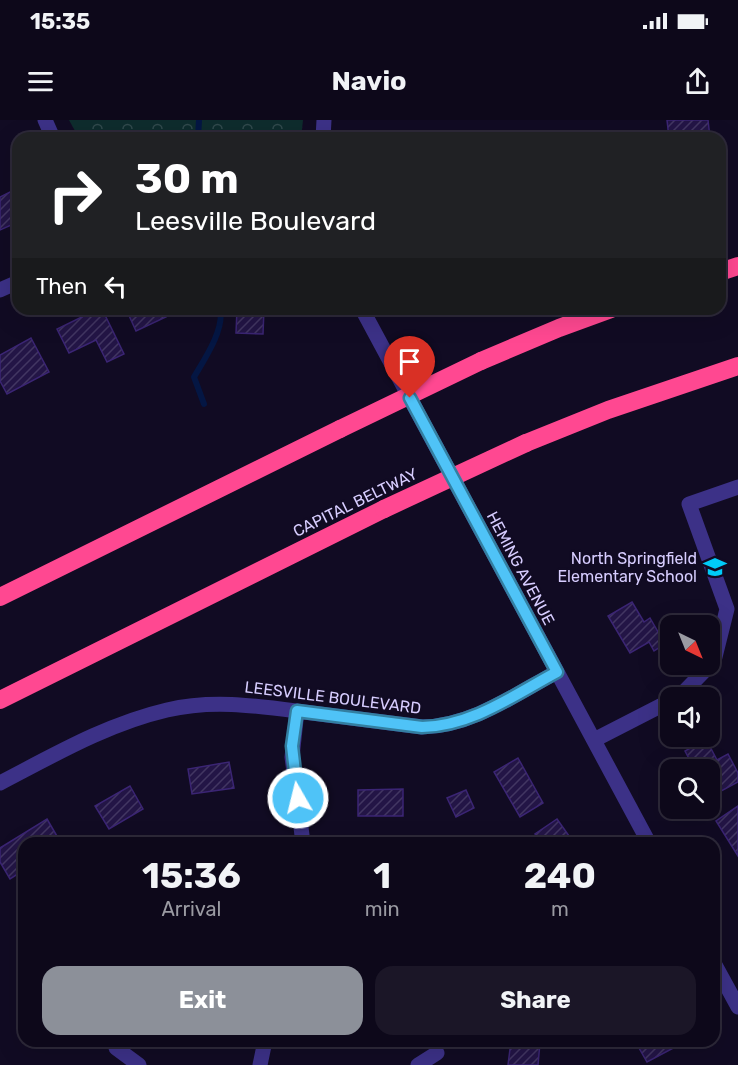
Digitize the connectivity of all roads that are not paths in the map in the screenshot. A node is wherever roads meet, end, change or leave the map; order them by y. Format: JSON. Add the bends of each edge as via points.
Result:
{"nodes":[{"id":1,"x":365,"y":315,"type":"edge"},
{"id":2,"x":595,"y":315,"type":"edge"},
{"id":3,"x":738,"y":366,"type":"edge"},
{"id":4,"x":738,"y":487,"type":"edge"},
{"id":5,"x":0,"y":597,"type":"edge"},
{"id":6,"x":557,"y":672,"type":"junction"},
{"id":7,"x":689,"y":687,"type":"edge"},
{"id":8,"x":0,"y":700,"type":"edge"},
{"id":9,"x":660,"y":706,"type":"edge"},
{"id":10,"x":297,"y":711,"type":"junction"},
{"id":11,"x":594,"y":740,"type":"junction"},
{"id":12,"x":0,"y":783,"type":"edge"},
{"id":13,"x":302,"y":837,"type":"edge"},
{"id":14,"x":647,"y":837,"type":"edge"},
{"id":15,"x":720,"y":974,"type":"edge"},
{"id":16,"x":738,"y":1007,"type":"edge"},
{"id":17,"x":264,"y":1047,"type":"edge"},
{"id":18,"x":116,"y":1048,"type":"dead end"},
{"id":19,"x":437,"y":1053,"type":"dead end"},
{"id":20,"x":139,"y":1065,"type":"edge"},
{"id":21,"x":260,"y":1065,"type":"edge"},
{"id":22,"x":418,"y":1065,"type":"edge"}],
"edges":[{"from":1,"to":6,"type":"street","name":"HEMING AVENUE"},
{"from":2,"to":5,"type":"highway","bridge":true,"via":[[481,361]]},
{"from":3,"to":8,"type":"highway","name":"CAPITAL BELTWAY","bridge":true,"via":[[608,410],[526,443],[384,509]]},
{"from":4,"to":7,"type":"street","via":[[689,504],[727,609],[714,661]]},
{"from":6,"to":10,"type":"street","name":"LEESVILLE BOULEVARD","via":[[481,713],[442,727]]},
{"from":6,"to":11,"type":"street","name":"HEMING AVENUE"},
{"from":9,"to":11,"type":"street"},
{"from":10,"to":12,"type":"street","name":"LEESVILLE BOULEVARD","via":[[231,703],[168,710],[122,723]]},
{"from":10,"to":13,"type":"street","via":[[292,757]]},
{"from":11,"to":14,"type":"street","name":"HEMING AVENUE"},
{"from":15,"to":16,"type":"street"},
{"from":17,"to":21,"type":"street"},
{"from":18,"to":20,"type":"street"},
{"from":19,"to":22,"type":"street"}]}
